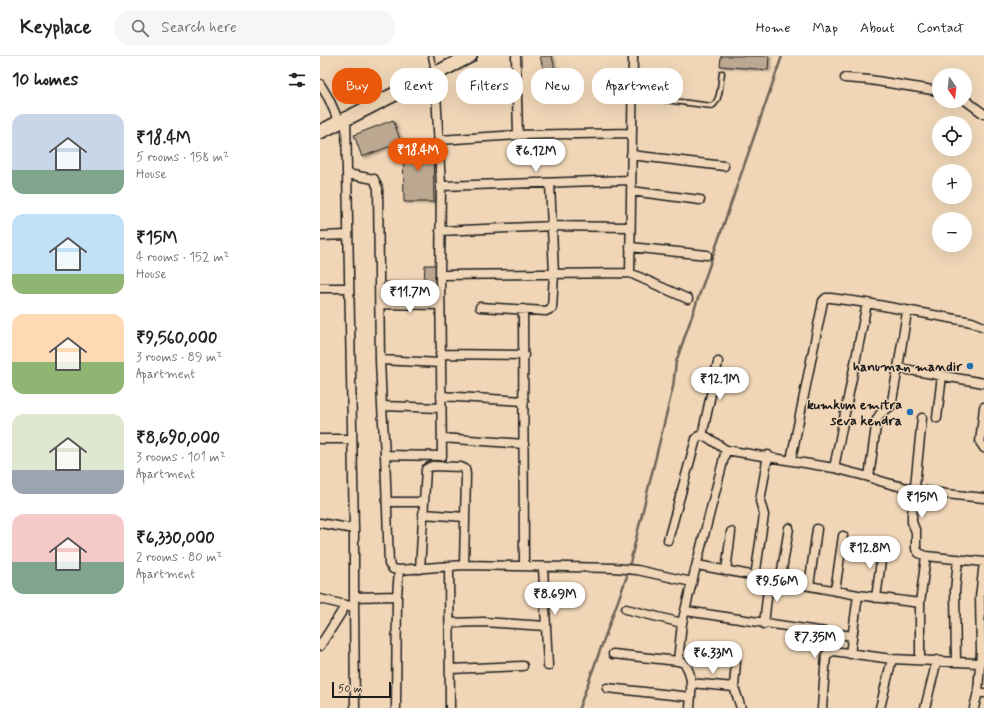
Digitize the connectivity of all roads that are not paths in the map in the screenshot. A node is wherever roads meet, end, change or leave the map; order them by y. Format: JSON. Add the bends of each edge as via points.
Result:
{"nodes":[{"id":1,"x":431,"y":56,"type":"edge"},
{"id":2,"x":470,"y":56,"type":"edge"},
{"id":3,"x":516,"y":56,"type":"edge"},
{"id":4,"x":633,"y":56,"type":"edge"},
{"id":5,"x":434,"y":68,"type":"edge"},
{"id":6,"x":447,"y":68,"type":"edge"},
{"id":7,"x":633,"y":68,"type":"edge"},
{"id":8,"x":722,"y":73,"type":"dead end"},
{"id":9,"x":844,"y":78,"type":"dead end"},
{"id":10,"x":320,"y":84,"type":"edge"},
{"id":11,"x":932,"y":91,"type":"edge"},
{"id":12,"x":390,"y":96,"type":"edge"},
{"id":13,"x":683,"y":102,"type":"edge"},
{"id":14,"x":437,"y":104,"type":"edge"},
{"id":15,"x":632,"y":104,"type":"edge"},
{"id":16,"x":972,"y":105,"type":"edge"},
{"id":17,"x":984,"y":114,"type":"edge"},
{"id":18,"x":342,"y":120,"type":"junction"},
{"id":19,"x":320,"y":132,"type":"edge"},
{"id":20,"x":632,"y":133,"type":"junction"},
{"id":21,"x":518,"y":135,"type":"junction"},
{"id":22,"x":439,"y":140,"type":"junction"},
{"id":23,"x":632,"y":155,"type":"junction"},
{"id":24,"x":724,"y":166,"type":"dead end"},
{"id":25,"x":347,"y":174,"type":"junction"},
{"id":26,"x":631,"y":180,"type":"junction"},
{"id":27,"x":550,"y":182,"type":"junction"},
{"id":28,"x":441,"y":186,"type":"junction"},
{"id":29,"x":631,"y":191,"type":"junction"},
{"id":30,"x":700,"y":200,"type":"dead end"},
{"id":31,"x":553,"y":226,"type":"junction"},
{"id":32,"x":630,"y":227,"type":"junction"},
{"id":33,"x":440,"y":231,"type":"junction"},
{"id":34,"x":348,"y":235,"type":"junction"},
{"id":35,"x":320,"y":236,"type":"edge"},
{"id":36,"x":630,"y":247,"type":"junction"},
{"id":37,"x":707,"y":255,"type":"dead end"},
{"id":38,"x":630,"y":273,"type":"junction"},
{"id":39,"x":554,"y":274,"type":"junction"},
{"id":40,"x":440,"y":275,"type":"junction"},
{"id":41,"x":320,"y":288,"type":"edge"},
{"id":42,"x":348,"y":288,"type":"junction"},
{"id":43,"x":688,"y":299,"type":"dead end"},
{"id":44,"x":867,"y":303,"type":"junction"},
{"id":45,"x":380,"y":304,"type":"junction"},
{"id":46,"x":440,"y":305,"type":"junction"},
{"id":47,"x":480,"y":307,"type":"dead end"},
{"id":48,"x":523,"y":309,"type":"junction"},
{"id":49,"x":907,"y":312,"type":"junction"},
{"id":50,"x":984,"y":327,"type":"edge"},
{"id":51,"x":524,"y":355,"type":"junction"},
{"id":52,"x":440,"y":358,"type":"junction"},
{"id":53,"x":380,"y":360,"type":"junction"},
{"id":54,"x":718,"y":362,"type":"dead end"},
{"id":55,"x":898,"y":368,"type":"junction"},
{"id":56,"x":942,"y":375,"type":"junction"},
{"id":57,"x":984,"y":383,"type":"edge"},
{"id":58,"x":441,"y":396,"type":"junction"},
{"id":59,"x":524,"y":401,"type":"junction"},
{"id":60,"x":382,"y":406,"type":"junction"},
{"id":61,"x":984,"y":407,"type":"edge"},
{"id":62,"x":441,"y":408,"type":"junction"},
{"id":63,"x":922,"y":418,"type":"dead end"},
{"id":64,"x":937,"y":418,"type":"dead end"},
{"id":65,"x":702,"y":436,"type":"junction"},
{"id":66,"x":351,"y":438,"type":"junction"},
{"id":67,"x":442,"y":438,"type":"junction"},
{"id":68,"x":320,"y":439,"type":"edge"},
{"id":69,"x":524,"y":444,"type":"junction"},
{"id":70,"x":984,"y":448,"type":"edge"},
{"id":71,"x":726,"y":450,"type":"junction"},
{"id":72,"x":385,"y":455,"type":"junction"},
{"id":73,"x":768,"y":455,"type":"junction"},
{"id":74,"x":442,"y":456,"type":"junction"},
{"id":75,"x":791,"y":460,"type":"junction"},
{"id":76,"x":442,"y":466,"type":"junction"},
{"id":77,"x":834,"y":468,"type":"junction"},
{"id":78,"x":869,"y":477,"type":"junction"},
{"id":79,"x":914,"y":488,"type":"junction"},
{"id":80,"x":984,"y":498,"type":"edge"},
{"id":81,"x":387,"y":502,"type":"junction"},
{"id":82,"x":424,"y":502,"type":"junction"},
{"id":83,"x":423,"y":514,"type":"junction"},
{"id":84,"x":465,"y":517,"type":"junction"},
{"id":85,"x":320,"y":523,"type":"edge"},
{"id":86,"x":788,"y":528,"type":"dead end"},
{"id":87,"x":817,"y":529,"type":"dead end"},
{"id":88,"x":354,"y":530,"type":"junction"},
{"id":89,"x":731,"y":532,"type":"dead end"},
{"id":90,"x":843,"y":536,"type":"dead end"},
{"id":91,"x":668,"y":540,"type":"dead end"},
{"id":92,"x":884,"y":546,"type":"dead end"},
{"id":93,"x":926,"y":556,"type":"junction"},
{"id":94,"x":958,"y":559,"type":"junction"},
{"id":95,"x":984,"y":562,"type":"edge"},
{"id":96,"x":464,"y":565,"type":"junction"},
{"id":97,"x":697,"y":565,"type":"junction"},
{"id":98,"x":449,"y":566,"type":"junction"},
{"id":99,"x":524,"y":566,"type":"junction"},
{"id":100,"x":543,"y":567,"type":"junction"},
{"id":101,"x":420,"y":568,"type":"junction"},
{"id":102,"x":399,"y":570,"type":"junction"},
{"id":103,"x":726,"y":571,"type":"junction"},
{"id":104,"x":755,"y":577,"type":"junction"},
{"id":105,"x":769,"y":580,"type":"junction"},
{"id":106,"x":692,"y":582,"type":"junction"},
{"id":107,"x":780,"y":582,"type":"junction"},
{"id":108,"x":809,"y":586,"type":"junction"},
{"id":109,"x":835,"y":591,"type":"junction"},
{"id":110,"x":858,"y":595,"type":"junction"},
{"id":111,"x":397,"y":596,"type":"junction"},
{"id":112,"x":354,"y":597,"type":"junction"},
{"id":113,"x":876,"y":598,"type":"junction"},
{"id":114,"x":320,"y":599,"type":"edge"},
{"id":115,"x":920,"y":603,"type":"junction"},
{"id":116,"x":346,"y":605,"type":"junction"},
{"id":117,"x":354,"y":607,"type":"junction"},
{"id":118,"x":626,"y":609,"type":"dead end"},
{"id":119,"x":686,"y":612,"type":"junction"},
{"id":120,"x":450,"y":623,"type":"junction"},
{"id":121,"x":682,"y":623,"type":"junction"},
{"id":122,"x":764,"y":624,"type":"junction"},
{"id":123,"x":546,"y":626,"type":"junction"},
{"id":124,"x":852,"y":636,"type":"junction"},
{"id":125,"x":320,"y":646,"type":"edge"},
{"id":126,"x":983,"y":650,"type":"edge"},
{"id":127,"x":613,"y":654,"type":"dead end"},
{"id":128,"x":850,"y":654,"type":"junction"},
{"id":129,"x":892,"y":659,"type":"junction"},
{"id":130,"x":920,"y":659,"type":"junction"},
{"id":131,"x":937,"y":660,"type":"junction"},
{"id":132,"x":678,"y":661,"type":"junction"},
{"id":133,"x":956,"y":661,"type":"junction"},
{"id":134,"x":736,"y":662,"type":"dead end"},
{"id":135,"x":979,"y":662,"type":"junction"},
{"id":136,"x":523,"y":666,"type":"dead end"},
{"id":137,"x":548,"y":666,"type":"dead end"},
{"id":138,"x":450,"y":670,"type":"junction"},
{"id":139,"x":691,"y":683,"type":"junction"},
{"id":140,"x":734,"y":687,"type":"junction"},
{"id":141,"x":607,"y":688,"type":"dead end"},
{"id":142,"x":981,"y":693,"type":"edge"},
{"id":143,"x":691,"y":697,"type":"junction"},
{"id":144,"x":355,"y":708,"type":"edge"},
{"id":145,"x":396,"y":708,"type":"edge"},
{"id":146,"x":450,"y":708,"type":"edge"},
{"id":147,"x":690,"y":708,"type":"edge"},
{"id":148,"x":741,"y":708,"type":"edge"},
{"id":149,"x":822,"y":708,"type":"edge"},
{"id":150,"x":880,"y":708,"type":"edge"},
{"id":151,"x":925,"y":708,"type":"edge"},
{"id":152,"x":974,"y":708,"type":"edge"}],
"edges":[{"from":1,"to":5,"type":"lane"},
{"from":2,"to":6,"type":"main road"},
{"from":3,"to":21,"type":"street"},
{"from":4,"to":7,"type":"street"},
{"from":8,"to":13,"type":"lane","via":[[716,103],[712,106]]},
{"from":9,"to":11,"type":"street"},
{"from":10,"to":18,"type":"street"},
{"from":12,"to":18,"type":"main road"},
{"from":14,"to":22,"type":"street"},
{"from":15,"to":20,"type":"street"},
{"from":16,"to":17,"type":"street"},
{"from":18,"to":19,"type":"main road"},
{"from":18,"to":25,"type":"street"},
{"from":20,"to":21,"type":"street"},
{"from":20,"to":23,"type":"street"},
{"from":21,"to":22,"type":"street"},
{"from":22,"to":28,"type":"street"},
{"from":23,"to":24,"type":"street"},
{"from":23,"to":26,"type":"street"},
{"from":25,"to":34,"type":"street"},
{"from":25,"to":45,"type":"street","via":[[374,179],[378,188]]},
{"from":26,"to":27,"type":"street"},
{"from":26,"to":29,"type":"street"},
{"from":27,"to":28,"type":"street"},
{"from":27,"to":31,"type":"street"},
{"from":28,"to":33,"type":"street"},
{"from":29,"to":30,"type":"street"},
{"from":29,"to":32,"type":"street"},
{"from":31,"to":32,"type":"street"},
{"from":31,"to":33,"type":"street"},
{"from":31,"to":39,"type":"street"},
{"from":32,"to":36,"type":"street"},
{"from":33,"to":40,"type":"street"},
{"from":34,"to":35,"type":"street"},
{"from":34,"to":42,"type":"street"},
{"from":36,"to":37,"type":"street"},
{"from":36,"to":38,"type":"street"},
{"from":38,"to":39,"type":"street"},
{"from":38,"to":43,"type":"street"},
{"from":39,"to":40,"type":"street"},
{"from":39,"to":48,"type":"street","via":[[552,308],[546,311]]},
{"from":40,"to":46,"type":"street"},
{"from":41,"to":42,"type":"street"},
{"from":42,"to":66,"type":"street"},
{"from":44,"to":49,"type":"street"},
{"from":44,"to":75,"type":"street","via":[[831,298],[823,301]]},
{"from":44,"to":77,"type":"street"},
{"from":45,"to":46,"type":"street"},
{"from":45,"to":53,"type":"street"},
{"from":46,"to":52,"type":"street"},
{"from":47,"to":48,"type":"street"},
{"from":48,"to":51,"type":"street"},
{"from":49,"to":50,"type":"street","via":[[972,322]]},
{"from":49,"to":55,"type":"street"},
{"from":51,"to":52,"type":"street"},
{"from":51,"to":59,"type":"street"},
{"from":52,"to":53,"type":"street"},
{"from":52,"to":58,"type":"street"},
{"from":53,"to":60,"type":"street"},
{"from":54,"to":65,"type":"street"},
{"from":55,"to":56,"type":"street"},
{"from":55,"to":78,"type":"street","via":[[892,406],[877,419]]},
{"from":56,"to":57,"type":"street"},
{"from":56,"to":64,"type":"street"},
{"from":58,"to":59,"type":"street"},
{"from":58,"to":62,"type":"street"},
{"from":59,"to":69,"type":"street"},
{"from":60,"to":62,"type":"street"},
{"from":60,"to":72,"type":"street"},
{"from":61,"to":70,"type":"street","via":[[980,442]]},
{"from":62,"to":67,"type":"street"},
{"from":63,"to":79,"type":"street"},
{"from":65,"to":71,"type":"street"},
{"from":65,"to":91,"type":"street","via":[[696,439]]},
{"from":66,"to":68,"type":"street"},
{"from":66,"to":88,"type":"street"},
{"from":67,"to":69,"type":"street"},
{"from":67,"to":74,"type":"street"},
{"from":69,"to":99,"type":"street"},
{"from":71,"to":73,"type":"street"},
{"from":71,"to":97,"type":"street"},
{"from":72,"to":74,"type":"street"},
{"from":72,"to":81,"type":"street"},
{"from":73,"to":75,"type":"street"},
{"from":73,"to":104,"type":"street","via":[[760,501],[764,515]]},
{"from":74,"to":76,"type":"street"},
{"from":75,"to":77,"type":"street"},
{"from":76,"to":82,"type":"street","via":[[429,466],[426,469]]},
{"from":76,"to":84,"type":"street","via":[[465,469]]},
{"from":77,"to":78,"type":"street"},
{"from":78,"to":79,"type":"street"},
{"from":79,"to":80,"type":"street"},
{"from":79,"to":93,"type":"street","via":[[912,522],[916,532],[916,549]]},
{"from":81,"to":82,"type":"street"},
{"from":81,"to":102,"type":"street","via":[[389,564],[393,569]]},
{"from":82,"to":83,"type":"street"},
{"from":83,"to":84,"type":"street"},
{"from":83,"to":101,"type":"street"},
{"from":84,"to":96,"type":"street"},
{"from":85,"to":88,"type":"street"},
{"from":86,"to":107,"type":"street"},
{"from":87,"to":108,"type":"street"},
{"from":88,"to":112,"type":"street"},
{"from":89,"to":103,"type":"street"},
{"from":90,"to":109,"type":"street"},
{"from":92,"to":113,"type":"street"},
{"from":93,"to":94,"type":"street"},
{"from":93,"to":115,"type":"street"},
{"from":94,"to":95,"type":"street"},
{"from":94,"to":133,"type":"street","via":[[955,591]]},
{"from":95,"to":126,"type":"street","via":[[980,608]]},
{"from":96,"to":98,"type":"street"},
{"from":96,"to":99,"type":"street"},
{"from":97,"to":103,"type":"street"},
{"from":97,"to":106,"type":"street"},
{"from":98,"to":101,"type":"street"},
{"from":98,"to":120,"type":"street"},
{"from":99,"to":100,"type":"street"},
{"from":100,"to":106,"type":"street","via":[[637,570]]},
{"from":100,"to":123,"type":"street"},
{"from":101,"to":102,"type":"street"},
{"from":102,"to":111,"type":"street"},
{"from":103,"to":104,"type":"street"},
{"from":104,"to":105,"type":"street"},
{"from":105,"to":107,"type":"street"},
{"from":105,"to":122,"type":"street"},
{"from":106,"to":119,"type":"street"},
{"from":107,"to":108,"type":"street"},
{"from":108,"to":109,"type":"street"},
{"from":109,"to":110,"type":"street"},
{"from":110,"to":113,"type":"street"},
{"from":110,"to":124,"type":"street"},
{"from":111,"to":112,"type":"street"},
{"from":111,"to":145,"type":"street"},
{"from":112,"to":117,"type":"street"},
{"from":113,"to":115,"type":"street"},
{"from":114,"to":116,"type":"street"},
{"from":115,"to":130,"type":"street"},
{"from":116,"to":117,"type":"street"},
{"from":116,"to":125,"type":"street"},
{"from":117,"to":144,"type":"street"},
{"from":118,"to":121,"type":"street"},
{"from":119,"to":121,"type":"street"},
{"from":119,"to":122,"type":"street"},
{"from":120,"to":123,"type":"street","via":[[483,622]]},
{"from":120,"to":138,"type":"street"},
{"from":121,"to":132,"type":"street"},
{"from":122,"to":124,"type":"street"},
{"from":123,"to":137,"type":"street"},
{"from":124,"to":128,"type":"street"},
{"from":126,"to":135,"type":"street"},
{"from":127,"to":132,"type":"street"},
{"from":128,"to":129,"type":"street"},
{"from":128,"to":149,"type":"street","via":[[833,651],[826,655]]},
{"from":129,"to":130,"type":"street"},
{"from":129,"to":150,"type":"street"},
{"from":130,"to":131,"type":"street"},
{"from":131,"to":133,"type":"street"},
{"from":131,"to":151,"type":"street"},
{"from":132,"to":139,"type":"street","via":[[689,669]]},
{"from":133,"to":135,"type":"street"},
{"from":134,"to":140,"type":"street"},
{"from":135,"to":142,"type":"street"},
{"from":136,"to":138,"type":"street"},
{"from":138,"to":146,"type":"street"},
{"from":139,"to":140,"type":"street"},
{"from":139,"to":143,"type":"street"},
{"from":140,"to":148,"type":"street"},
{"from":141,"to":143,"type":"street"},
{"from":142,"to":152,"type":"street"},
{"from":143,"to":147,"type":"street"}]}
